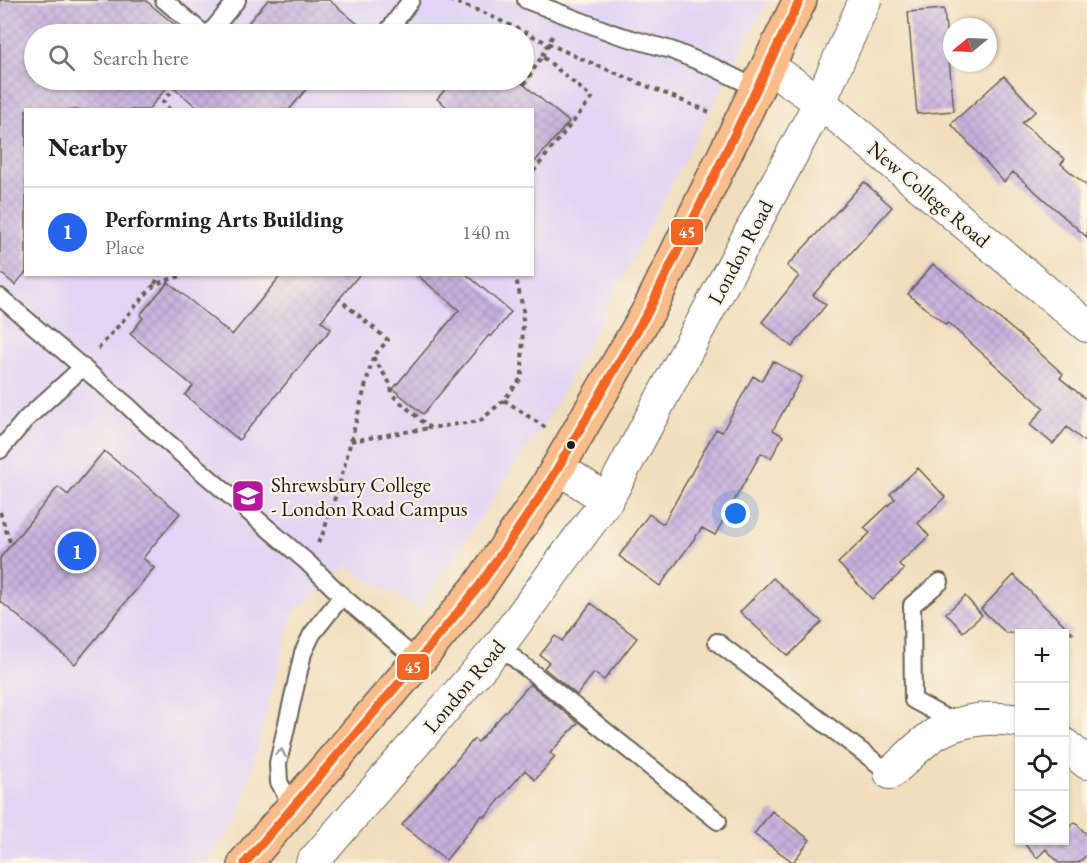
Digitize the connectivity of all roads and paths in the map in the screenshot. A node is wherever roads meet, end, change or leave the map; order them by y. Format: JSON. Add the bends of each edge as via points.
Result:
{"nodes":[{"id":1,"x":164,"y":0,"type":"edge"},
{"id":2,"x":237,"y":0,"type":"edge"},
{"id":3,"x":411,"y":0,"type":"edge"},
{"id":4,"x":449,"y":0,"type":"edge"},
{"id":5,"x":526,"y":0,"type":"edge"},
{"id":6,"x":800,"y":0,"type":"edge"},
{"id":7,"x":865,"y":0,"type":"edge"},
{"id":8,"x":192,"y":24,"type":"edge"},
{"id":9,"x":217,"y":24,"type":"edge"},
{"id":10,"x":393,"y":24,"type":"edge"},
{"id":11,"x":507,"y":24,"type":"edge"},
{"id":12,"x":534,"y":37,"type":"edge"},
{"id":13,"x":534,"y":69,"type":"edge"},
{"id":14,"x":763,"y":78,"type":"junction"},
{"id":15,"x":173,"y":90,"type":"edge"},
{"id":16,"x":820,"y":102,"type":"junction"},
{"id":17,"x":168,"y":108,"type":"edge"},
{"id":18,"x":741,"y":124,"type":"junction"},
{"id":19,"x":534,"y":171,"type":"edge"},
{"id":20,"x":158,"y":276,"type":"edge"},
{"id":21,"x":181,"y":276,"type":"edge"},
{"id":22,"x":515,"y":276,"type":"edge"},
{"id":23,"x":155,"y":284,"type":"junction"},
{"id":24,"x":0,"y":297,"type":"edge"},
{"id":25,"x":339,"y":299,"type":"dead end"},
{"id":26,"x":1087,"y":326,"type":"edge"},
{"id":27,"x":373,"y":357,"type":"junction"},
{"id":28,"x":83,"y":367,"type":"junction"},
{"id":29,"x":504,"y":400,"type":"junction"},
{"id":30,"x":430,"y":428,"type":"junction"},
{"id":31,"x":351,"y":441,"type":"junction"},
{"id":32,"x":0,"y":450,"type":"edge"},
{"id":33,"x":565,"y":456,"type":"junction"},
{"id":34,"x":607,"y":500,"type":"junction"},
{"id":35,"x":0,"y":512,"type":"edge"},
{"id":36,"x":10,"y":545,"type":"dead end"},
{"id":37,"x":307,"y":562,"type":"junction"},
{"id":38,"x":940,"y":582,"type":"dead end"},
{"id":39,"x":342,"y":596,"type":"junction"},
{"id":40,"x":717,"y":642,"type":"dead end"},
{"id":41,"x":499,"y":646,"type":"junction"},
{"id":42,"x":418,"y":661,"type":"junction"},
{"id":43,"x":1015,"y":721,"type":"edge"},
{"id":44,"x":958,"y":724,"type":"junction"},
{"id":45,"x":1069,"y":747,"type":"edge"},
{"id":46,"x":1087,"y":763,"type":"edge"},
{"id":47,"x":890,"y":773,"type":"joint"},
{"id":48,"x":293,"y":808,"type":"junction"},
{"id":49,"x":717,"y":821,"type":"dead end"},
{"id":50,"x":245,"y":863,"type":"edge"},
{"id":51,"x":312,"y":863,"type":"edge"}],
"edges":[{"from":1,"to":8,"type":"lane"},
{"from":2,"to":9,"type":"lane"},
{"from":3,"to":10,"type":"lane"},
{"from":4,"to":11,"type":"path"},
{"from":5,"to":14,"type":"lane","via":[[715,68]]},
{"from":6,"to":14,"type":"main road"},
{"from":7,"to":16,"type":"street","name":"London Road"},
{"from":12,"to":18,"type":"path"},
{"from":13,"to":19,"type":"path","via":[[542,56],[592,99]]},
{"from":14,"to":16,"type":"street","name":"New College Road"},
{"from":14,"to":18,"type":"main road"},
{"from":15,"to":17,"type":"path","via":[[163,102]]},
{"from":16,"to":26,"type":"street","name":"New College Road"},
{"from":16,"to":34,"type":"street","name":"London Road"},
{"from":18,"to":33,"type":"main road","via":[[650,310]]},
{"from":20,"to":23,"type":"path"},
{"from":21,"to":23,"type":"path"},
{"from":22,"to":29,"type":"path","via":[[523,309],[522,377]]},
{"from":23,"to":28,"type":"path"},
{"from":24,"to":28,"type":"lane"},
{"from":25,"to":27,"type":"path","via":[[388,340]]},
{"from":27,"to":30,"type":"path","via":[[391,385],[392,395]]},
{"from":27,"to":31,"type":"path"},
{"from":28,"to":32,"type":"lane","via":[[26,419]]},
{"from":28,"to":37,"type":"lane"},
{"from":29,"to":30,"type":"path","via":[[480,421]]},
{"from":29,"to":33,"type":"path"},
{"from":30,"to":31,"type":"path"},
{"from":31,"to":37,"type":"path","via":[[323,533]]},
{"from":33,"to":34,"type":"street"},
{"from":33,"to":42,"type":"main road","via":[[480,585]]},
{"from":34,"to":41,"type":"street","name":"London Road"},
{"from":35,"to":36,"type":"path"},
{"from":37,"to":39,"type":"lane"},
{"from":38,"to":44,"type":"lane","via":[[912,605],[913,700]]},
{"from":39,"to":42,"type":"lane"},
{"from":48,"to":39,"type":"lane","one_way":true,"via":[[279,782],[278,763],[303,653],[312,634]]},
{"from":40,"to":47,"type":"lane"},
{"from":41,"to":49,"type":"lane"},
{"from":41,"to":51,"type":"street","name":"London Road"},
{"from":42,"to":48,"type":"main road"},
{"from":43,"to":44,"type":"street","via":[[986,718]]},
{"from":44,"to":47,"type":"street","via":[[936,734]]},
{"from":45,"to":46,"type":"street"},
{"from":48,"to":50,"type":"main road"}]}
